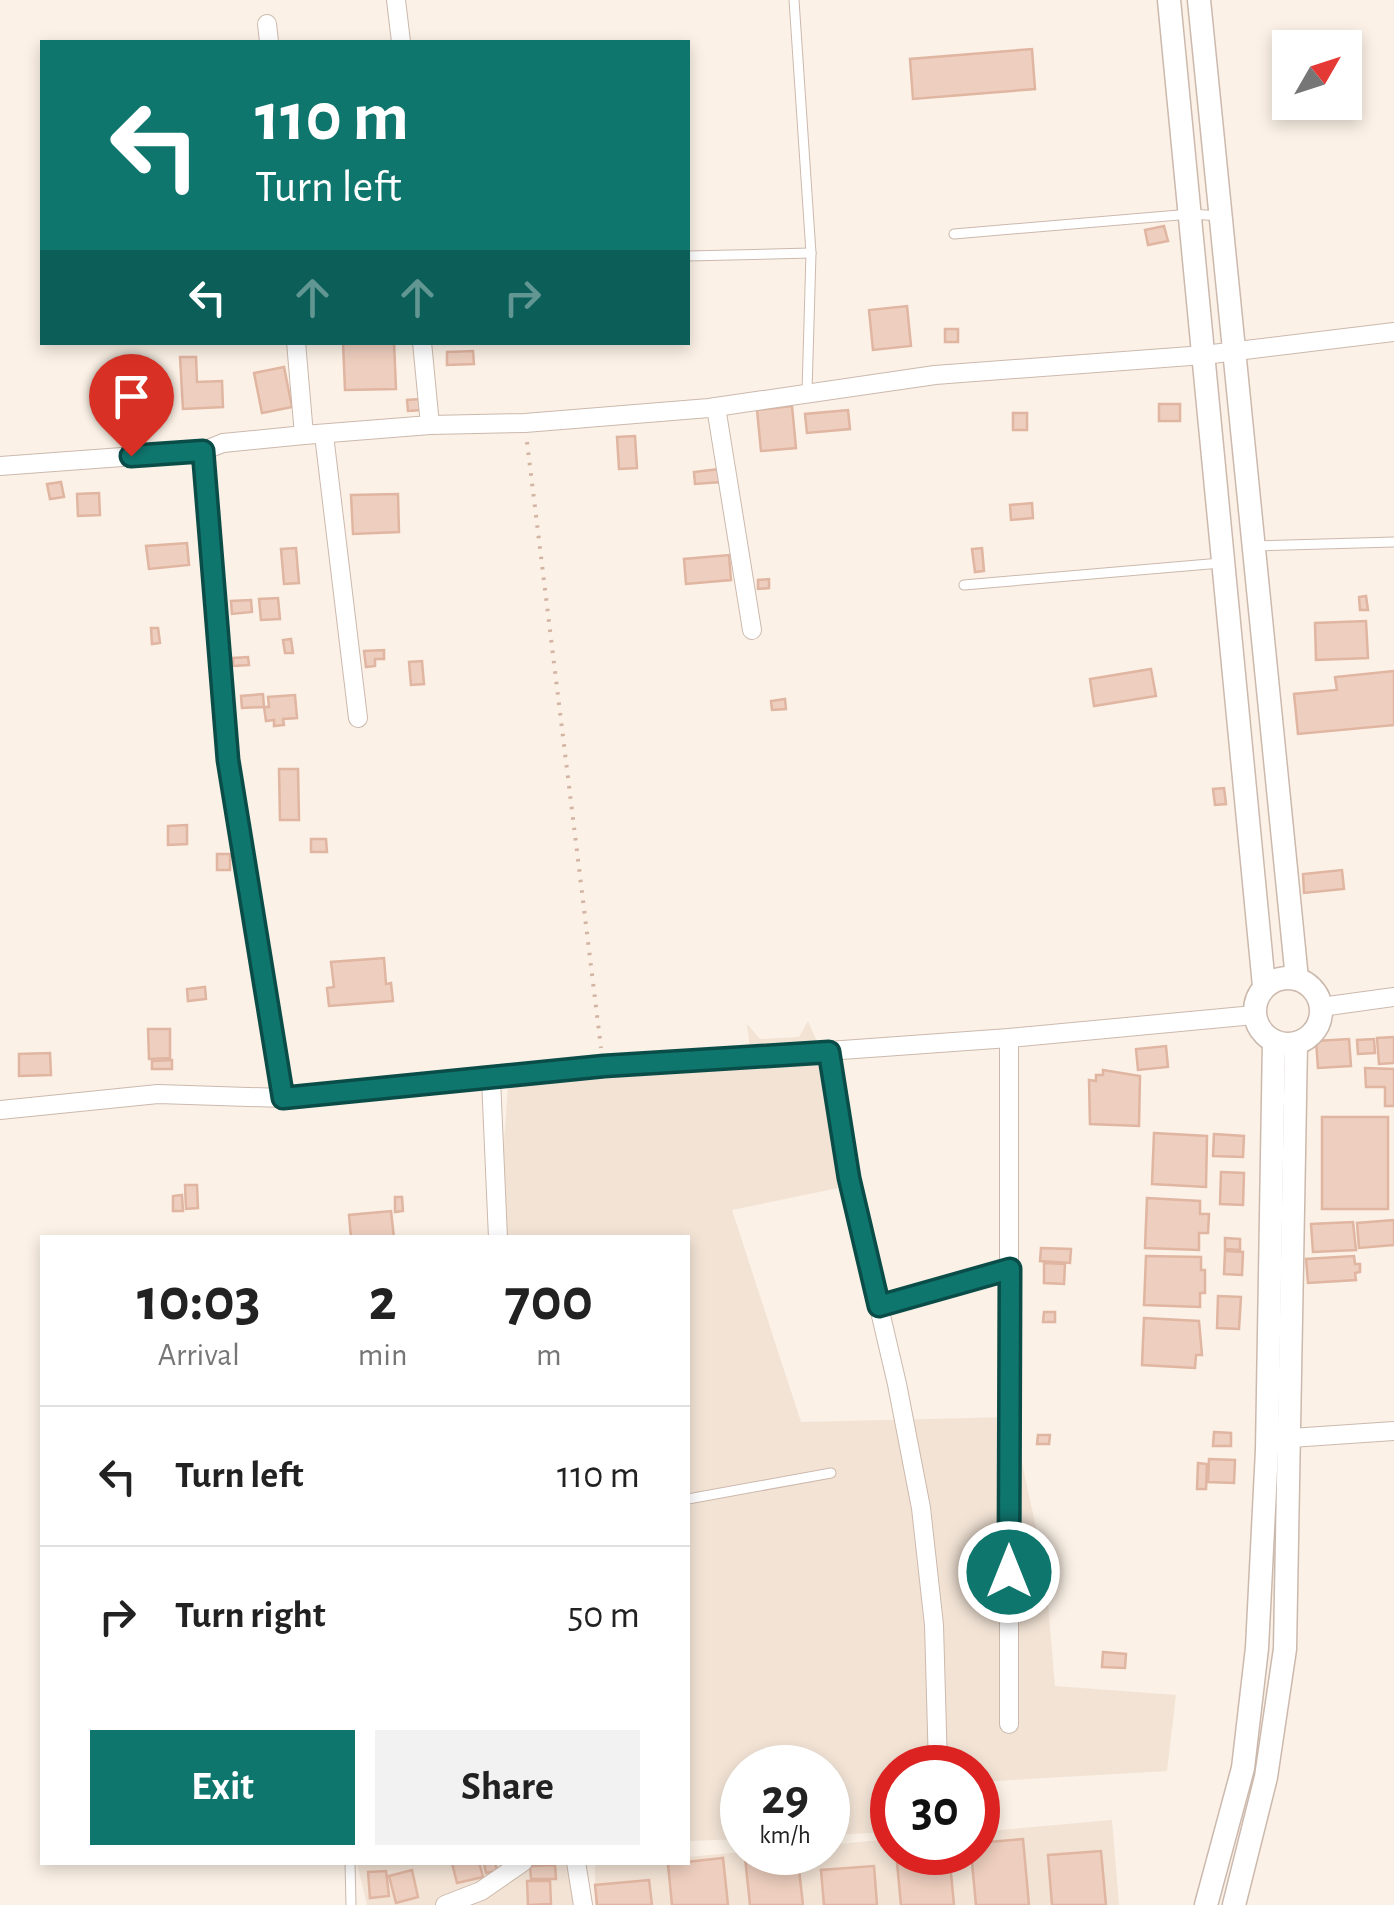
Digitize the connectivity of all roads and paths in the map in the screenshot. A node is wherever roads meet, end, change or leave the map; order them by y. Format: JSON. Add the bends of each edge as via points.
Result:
{"nodes":[{"id":1,"x":396,"y":0,"type":"edge"},
{"id":2,"x":794,"y":0,"type":"edge"},
{"id":3,"x":1169,"y":0,"type":"edge"},
{"id":4,"x":1199,"y":0,"type":"edge"},
{"id":5,"x":401,"y":40,"type":"edge"},
{"id":6,"x":1191,"y":214,"type":"junction"},
{"id":7,"x":1221,"y":216,"type":"junction"},
{"id":8,"x":954,"y":234,"type":"dead end"},
{"id":9,"x":811,"y":252,"type":"junction"},
{"id":10,"x":690,"y":256,"type":"edge"},
{"id":11,"x":1394,"y":332,"type":"edge"},
{"id":12,"x":296,"y":345,"type":"edge"},
{"id":13,"x":422,"y":345,"type":"edge"},
{"id":14,"x":1236,"y":350,"type":"junction"},
{"id":15,"x":1204,"y":355,"type":"junction"},
{"id":16,"x":807,"y":392,"type":"junction"},
{"id":17,"x":716,"y":406,"type":"junction"},
{"id":18,"x":524,"y":423,"type":"junction"},
{"id":19,"x":430,"y":425,"type":"junction"},
{"id":20,"x":304,"y":435,"type":"junction"},
{"id":21,"x":324,"y":436,"type":"junction"},
{"id":22,"x":203,"y":451,"type":"junction"},
{"id":23,"x":0,"y":466,"type":"edge"},
{"id":24,"x":1394,"y":542,"type":"edge"},
{"id":25,"x":1255,"y":546,"type":"junction"},
{"id":26,"x":1224,"y":563,"type":"junction"},
{"id":27,"x":964,"y":585,"type":"dead end"},
{"id":28,"x":752,"y":630,"type":"dead end"},
{"id":29,"x":358,"y":718,"type":"dead end"},
{"id":30,"x":1297,"y":978,"type":"junction"},
{"id":31,"x":1264,"y":986,"type":"junction"},
{"id":32,"x":1394,"y":997,"type":"edge"},
{"id":33,"x":1321,"y":1007,"type":"junction"},
{"id":34,"x":1254,"y":1014,"type":"junction"},
{"id":35,"x":1009,"y":1038,"type":"junction"},
{"id":36,"x":1285,"y":1042,"type":"junction"},
{"id":37,"x":829,"y":1052,"type":"junction"},
{"id":38,"x":604,"y":1066,"type":"junction"},
{"id":39,"x":491,"y":1079,"type":"junction"},
{"id":40,"x":283,"y":1098,"type":"junction"},
{"id":41,"x":0,"y":1110,"type":"edge"},
{"id":42,"x":498,"y":1235,"type":"edge"},
{"id":43,"x":1010,"y":1269,"type":"junction"},
{"id":44,"x":879,"y":1306,"type":"junction"},
{"id":45,"x":1394,"y":1431,"type":"edge"},
{"id":46,"x":1290,"y":1438,"type":"junction"},
{"id":47,"x":832,"y":1474,"type":"dead end"},
{"id":48,"x":690,"y":1499,"type":"edge"},
{"id":49,"x":1009,"y":1724,"type":"dead end"},
{"id":50,"x":937,"y":1745,"type":"edge"},
{"id":51,"x":350,"y":1865,"type":"edge"},
{"id":52,"x":519,"y":1865,"type":"edge"},
{"id":53,"x":576,"y":1865,"type":"edge"},
{"id":54,"x":351,"y":1905,"type":"edge"},
{"id":55,"x":445,"y":1905,"type":"edge"},
{"id":56,"x":583,"y":1905,"type":"edge"},
{"id":57,"x":1206,"y":1905,"type":"edge"},
{"id":58,"x":1234,"y":1905,"type":"edge"}],
"edges":[{"from":1,"to":5,"type":"street"},
{"from":2,"to":9,"type":"lane"},
{"from":3,"to":6,"type":"street"},
{"from":4,"to":7,"type":"street"},
{"from":6,"to":7,"type":"lane"},
{"from":6,"to":8,"type":"lane"},
{"from":6,"to":15,"type":"street"},
{"from":7,"to":14,"type":"street"},
{"from":9,"to":10,"type":"lane"},
{"from":9,"to":16,"type":"lane"},
{"from":11,"to":14,"type":"street"},
{"from":12,"to":20,"type":"street"},
{"from":13,"to":19,"type":"street"},
{"from":14,"to":15,"type":"street"},
{"from":14,"to":25,"type":"street"},
{"from":15,"to":16,"type":"street","via":[[935,375]]},
{"from":15,"to":26,"type":"street"},
{"from":16,"to":17,"type":"street"},
{"from":17,"to":18,"type":"street"},
{"from":17,"to":28,"type":"street"},
{"from":18,"to":19,"type":"street"},
{"from":18,"to":38,"type":"path"},
{"from":19,"to":21,"type":"street"},
{"from":20,"to":21,"type":"street"},
{"from":20,"to":22,"type":"street"},
{"from":21,"to":29,"type":"street"},
{"from":22,"to":23,"type":"street"},
{"from":22,"to":40,"type":"street","via":[[228,760]]},
{"from":24,"to":25,"type":"lane"},
{"from":25,"to":30,"type":"street"},
{"from":26,"to":27,"type":"lane"},
{"from":26,"to":31,"type":"street"},
{"from":30,"to":31,"type":"street"},
{"from":30,"to":33,"type":"street","via":[[1314,989]]},
{"from":31,"to":34,"type":"street"},
{"from":32,"to":33,"type":"street"},
{"from":33,"to":36,"type":"street","via":[[1312,1034]]},
{"from":34,"to":35,"type":"street"},
{"from":34,"to":36,"type":"street","via":[[1264,1035]]},
{"from":35,"to":37,"type":"street"},
{"from":35,"to":43,"type":"street"},
{"from":36,"to":46,"type":"street"},
{"from":36,"to":57,"type":"street","via":[[1257,1648],[1242,1768]]},
{"from":37,"to":38,"type":"street"},
{"from":37,"to":44,"type":"street"},
{"from":38,"to":39,"type":"street"},
{"from":39,"to":40,"type":"street"},
{"from":39,"to":42,"type":"street"},
{"from":40,"to":41,"type":"street","via":[[158,1094]]},
{"from":43,"to":44,"type":"lane"},
{"from":43,"to":49,"type":"street"},
{"from":44,"to":50,"type":"street","via":[[921,1508]]},
{"from":45,"to":46,"type":"street"},
{"from":46,"to":58,"type":"street","via":[[1285,1649],[1266,1777]]},
{"from":47,"to":48,"type":"lane"},
{"from":51,"to":54,"type":"lane"},
{"from":52,"to":55,"type":"street"},
{"from":53,"to":56,"type":"street"}]}
